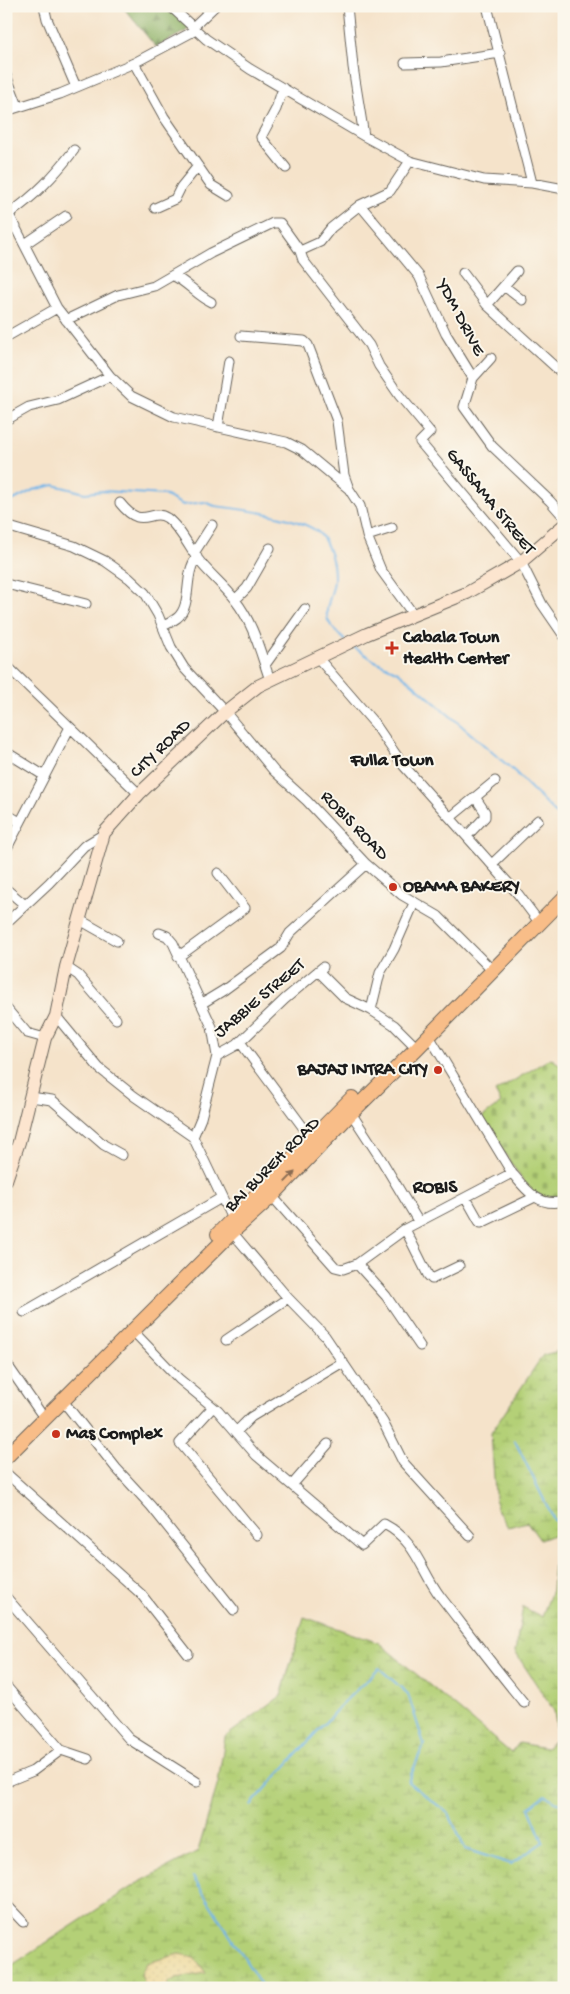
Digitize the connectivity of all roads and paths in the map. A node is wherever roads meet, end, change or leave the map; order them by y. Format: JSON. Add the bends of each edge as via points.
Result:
{"nodes":[{"id":1,"x":44,"y":6,"type":"edge"},
{"id":2,"x":170,"y":6,"type":"edge"},
{"id":3,"x":215,"y":6,"type":"edge"},
{"id":4,"x":347,"y":6,"type":"edge"},
{"id":5,"x":487,"y":6,"type":"edge"},
{"id":6,"x":194,"y":28,"type":"junction"},
{"id":7,"x":500,"y":53,"type":"junction"},
{"id":8,"x":134,"y":63,"type":"junction"},
{"id":9,"x":405,"y":63,"type":"dead end"},
{"id":10,"x":6,"y":75,"type":"edge"},
{"id":11,"x":76,"y":87,"type":"junction"},
{"id":12,"x":283,"y":88,"type":"junction"},
{"id":13,"x":18,"y":106,"type":"junction"},
{"id":14,"x":6,"y":111,"type":"edge"},
{"id":15,"x":364,"y":136,"type":"junction"},
{"id":16,"x":74,"y":150,"type":"dead end"},
{"id":17,"x":410,"y":161,"type":"junction"},
{"id":18,"x":198,"y":166,"type":"junction"},
{"id":19,"x":286,"y":168,"type":"dead end"},
{"id":20,"x":532,"y":183,"type":"junction"},
{"id":21,"x":564,"y":189,"type":"edge"},
{"id":22,"x":230,"y":196,"type":"dead end"},
{"id":23,"x":360,"y":205,"type":"junction"},
{"id":24,"x":154,"y":208,"type":"dead end"},
{"id":25,"x":8,"y":212,"type":"edge"},
{"id":26,"x":66,"y":216,"type":"dead end"},
{"id":27,"x":16,"y":227,"type":"junction"},
{"id":28,"x":6,"y":230,"type":"edge"},
{"id":29,"x":25,"y":244,"type":"junction"},
{"id":30,"x":300,"y":251,"type":"junction"},
{"id":31,"x":517,"y":271,"type":"dead end"},
{"id":32,"x":463,"y":273,"type":"dead end"},
{"id":33,"x":174,"y":276,"type":"junction"},
{"id":34,"x":504,"y":286,"type":"junction"},
{"id":35,"x":522,"y":300,"type":"dead end"},
{"id":36,"x":211,"y":302,"type":"dead end"},
{"id":37,"x":489,"y":307,"type":"junction"},
{"id":38,"x":57,"y":308,"type":"junction"},
{"id":39,"x":66,"y":320,"type":"junction"},
{"id":40,"x":241,"y":336,"type":"dead end"},
{"id":41,"x":6,"y":337,"type":"edge"},
{"id":42,"x":491,"y":358,"type":"dead end"},
{"id":43,"x":229,"y":361,"type":"dead end"},
{"id":44,"x":563,"y":371,"type":"edge"},
{"id":45,"x":110,"y":376,"type":"junction"},
{"id":46,"x":473,"y":378,"type":"junction"},
{"id":47,"x":6,"y":420,"type":"edge"},
{"id":48,"x":218,"y":427,"type":"junction"},
{"id":49,"x":349,"y":489,"type":"junction"},
{"id":50,"x":120,"y":503,"type":"dead end"},
{"id":51,"x":564,"y":517,"type":"edge"},
{"id":52,"x":212,"y":525,"type":"dead end"},
{"id":53,"x":564,"y":525,"type":"edge"},
{"id":54,"x":6,"y":526,"type":"edge"},
{"id":55,"x":392,"y":528,"type":"dead end"},
{"id":56,"x":367,"y":536,"type":"junction"},
{"id":57,"x":270,"y":548,"type":"dead end"},
{"id":58,"x":196,"y":555,"type":"junction"},
{"id":59,"x":521,"y":562,"type":"junction"},
{"id":60,"x":6,"y":584,"type":"edge"},
{"id":61,"x":235,"y":600,"type":"junction"},
{"id":62,"x":86,"y":604,"type":"dead end"},
{"id":63,"x":305,"y":609,"type":"dead end"},
{"id":64,"x":413,"y":614,"type":"junction"},
{"id":65,"x":163,"y":626,"type":"junction"},
{"id":66,"x":564,"y":636,"type":"edge"},
{"id":67,"x":318,"y":658,"type":"junction"},
{"id":68,"x":265,"y":665,"type":"junction"},
{"id":69,"x":6,"y":666,"type":"edge"},
{"id":70,"x":270,"y":680,"type":"junction"},
{"id":71,"x":225,"y":712,"type":"junction"},
{"id":72,"x":70,"y":727,"type":"junction"},
{"id":73,"x":6,"y":752,"type":"edge"},
{"id":74,"x":43,"y":775,"type":"junction"},
{"id":75,"x":495,"y":781,"type":"dead end"},
{"id":76,"x":139,"y":794,"type":"junction"},
{"id":77,"x":475,"y":797,"type":"junction"},
{"id":78,"x":6,"y":814,"type":"edge"},
{"id":79,"x":451,"y":817,"type":"junction"},
{"id":80,"x":538,"y":820,"type":"dead end"},
{"id":81,"x":20,"y":822,"type":"junction"},
{"id":82,"x":104,"y":833,"type":"junction"},
{"id":83,"x":467,"y":836,"type":"junction"},
{"id":84,"x":6,"y":850,"type":"edge"},
{"id":85,"x":366,"y":864,"type":"junction"},
{"id":86,"x":492,"y":864,"type":"junction"},
{"id":87,"x":218,"y":873,"type":"dead end"},
{"id":88,"x":6,"y":889,"type":"edge"},
{"id":89,"x":564,"y":892,"type":"edge"},
{"id":90,"x":564,"y":898,"type":"edge"},
{"id":91,"x":414,"y":903,"type":"junction"},
{"id":92,"x":25,"y":905,"type":"junction"},
{"id":93,"x":536,"y":918,"type":"junction"},
{"id":94,"x":80,"y":920,"type":"junction"},
{"id":95,"x":6,"y":923,"type":"edge"},
{"id":96,"x":158,"y":933,"type":"dead end"},
{"id":97,"x":117,"y":941,"type":"dead end"},
{"id":98,"x":178,"y":957,"type":"junction"},
{"id":99,"x":66,"y":967,"type":"junction"},
{"id":100,"x":490,"y":969,"type":"junction"},
{"id":101,"x":201,"y":1004,"type":"junction"},
{"id":102,"x":6,"y":1008,"type":"edge"},
{"id":103,"x":371,"y":1010,"type":"junction"},
{"id":104,"x":56,"y":1016,"type":"junction"},
{"id":105,"x":116,"y":1019,"type":"dead end"},
{"id":106,"x":428,"y":1036,"type":"junction"},
{"id":107,"x":43,"y":1038,"type":"junction"},
{"id":108,"x":240,"y":1042,"type":"junction"},
{"id":109,"x":415,"y":1045,"type":"junction"},
{"id":110,"x":38,"y":1050,"type":"dead end"},
{"id":111,"x":216,"y":1056,"type":"junction"},
{"id":112,"x":30,"y":1097,"type":"junction"},
{"id":113,"x":351,"y":1113,"type":"junction"},
{"id":114,"x":193,"y":1137,"type":"junction"},
{"id":115,"x":315,"y":1143,"type":"junction"},
{"id":116,"x":122,"y":1155,"type":"dead end"},
{"id":117,"x":512,"y":1173,"type":"junction"},
{"id":118,"x":7,"y":1176,"type":"edge"},
{"id":119,"x":272,"y":1196,"type":"junction"},
{"id":120,"x":535,"y":1197,"type":"junction"},
{"id":121,"x":221,"y":1198,"type":"junction"},
{"id":122,"x":466,"y":1198,"type":"junction"},
{"id":123,"x":564,"y":1201,"type":"edge"},
{"id":124,"x":418,"y":1221,"type":"junction"},
{"id":125,"x":232,"y":1226,"type":"junction"},
{"id":126,"x":405,"y":1229,"type":"junction"},
{"id":127,"x":357,"y":1264,"type":"junction"},
{"id":128,"x":459,"y":1266,"type":"dead end"},
{"id":129,"x":288,"y":1298,"type":"junction"},
{"id":130,"x":24,"y":1312,"type":"dead end"},
{"id":131,"x":134,"y":1332,"type":"junction"},
{"id":132,"x":226,"y":1340,"type":"dead end"},
{"id":133,"x":420,"y":1346,"type":"dead end"},
{"id":134,"x":343,"y":1362,"type":"junction"},
{"id":135,"x":6,"y":1363,"type":"edge"},
{"id":136,"x":63,"y":1401,"type":"junction"},
{"id":137,"x":213,"y":1407,"type":"junction"},
{"id":138,"x":40,"y":1412,"type":"junction"},
{"id":139,"x":236,"y":1432,"type":"junction"},
{"id":140,"x":328,"y":1444,"type":"dead end"},
{"id":141,"x":6,"y":1448,"type":"edge"},
{"id":142,"x":6,"y":1457,"type":"edge"},
{"id":143,"x":6,"y":1473,"type":"edge"},
{"id":144,"x":292,"y":1485,"type":"junction"},
{"id":145,"x":257,"y":1535,"type":"dead end"},
{"id":146,"x":470,"y":1536,"type":"dead end"},
{"id":147,"x":6,"y":1598,"type":"edge"},
{"id":148,"x":234,"y":1610,"type":"dead end"},
{"id":149,"x":188,"y":1654,"type":"dead end"},
{"id":150,"x":6,"y":1686,"type":"edge"},
{"id":151,"x":524,"y":1703,"type":"dead end"},
{"id":152,"x":61,"y":1750,"type":"junction"},
{"id":153,"x":88,"y":1759,"type":"dead end"},
{"id":154,"x":6,"y":1782,"type":"edge"},
{"id":155,"x":197,"y":1782,"type":"dead end"},
{"id":156,"x":6,"y":1904,"type":"edge"},
{"id":157,"x":23,"y":1922,"type":"dead end"}],
"edges":[{"from":1,"to":11,"type":"street"},
{"from":2,"to":6,"type":"street"},
{"from":3,"to":6,"type":"street"},
{"from":4,"to":15,"type":"street"},
{"from":5,"to":7,"type":"street"},
{"from":6,"to":8,"type":"street"},
{"from":6,"to":12,"type":"street","via":[[250,69]]},
{"from":7,"to":9,"type":"street","via":[[440,62]]},
{"from":7,"to":20,"type":"street"},
{"from":8,"to":11,"type":"street"},
{"from":8,"to":18,"type":"street","via":[[164,117]]},
{"from":10,"to":13,"type":"street"},
{"from":11,"to":13,"type":"street"},
{"from":12,"to":15,"type":"street"},
{"from":12,"to":19,"type":"street","via":[[261,137]]},
{"from":13,"to":14,"type":"street"},
{"from":15,"to":17,"type":"street"},
{"from":16,"to":25,"type":"street","via":[[35,195]]},
{"from":17,"to":20,"type":"street","via":[[484,180]]},
{"from":17,"to":23,"type":"street","via":[[390,191]]},
{"from":18,"to":22,"type":"street","via":[[212,186]]},
{"from":18,"to":24,"type":"street","via":[[175,199]]},
{"from":20,"to":21,"type":"street"},
{"from":23,"to":30,"type":"street","via":[[331,228],[320,242]]},
{"from":23,"to":46,"type":"street","name":"YDM DRIVE","via":[[420,276],[446,334]]},
{"from":25,"to":27,"type":"street"},
{"from":26,"to":29,"type":"street"},
{"from":27,"to":28,"type":"street"},
{"from":27,"to":29,"type":"street"},
{"from":29,"to":38,"type":"street"},
{"from":30,"to":33,"type":"street","via":[[280,223],[273,223],[211,253]]},
{"from":30,"to":59,"type":"street","name":"GASSAMA STREET","via":[[303,260],[369,345],[399,395],[430,432],[420,442]]},
{"from":31,"to":34,"type":"street"},
{"from":32,"to":37,"type":"street"},
{"from":33,"to":36,"type":"street"},
{"from":33,"to":39,"type":"street","via":[[154,286],[118,295]]},
{"from":34,"to":35,"type":"street"},
{"from":34,"to":37,"type":"street"},
{"from":37,"to":44,"type":"street"},
{"from":38,"to":39,"type":"street"},
{"from":38,"to":41,"type":"street"},
{"from":39,"to":45,"type":"street"},
{"from":40,"to":49,"type":"street","via":[[308,345],[337,421]]},
{"from":42,"to":46,"type":"street"},
{"from":43,"to":48,"type":"street"},
{"from":45,"to":47,"type":"street","via":[[58,400],[29,407]]},
{"from":45,"to":48,"type":"street","via":[[131,396],[153,408],[174,417]]},
{"from":46,"to":51,"type":"street","name":"YDM DRIVE","via":[[464,407],[492,446]]},
{"from":48,"to":49,"type":"street","via":[[286,442],[302,450]]},
{"from":49,"to":56,"type":"street","via":[[360,506]]},
{"from":50,"to":58,"type":"street","via":[[137,518],[165,517]]},
{"from":52,"to":58,"type":"street"},
{"from":53,"to":59,"type":"main road","name":"CITY ROAD"},
{"from":54,"to":65,"type":"street","name":"ROBIS ROAD","via":[[74,546],[105,561],[145,593]]},
{"from":55,"to":56,"type":"street"},
{"from":56,"to":64,"type":"street","via":[[381,570]]},
{"from":57,"to":61,"type":"street","via":[[247,588]]},
{"from":58,"to":61,"type":"street"},
{"from":58,"to":65,"type":"street","via":[[190,565],[184,609],[178,618]]},
{"from":59,"to":64,"type":"main road","name":"CITY ROAD","via":[[468,593]]},
{"from":59,"to":66,"type":"street","name":"GASSAMA STREET","via":[[542,604]]},
{"from":60,"to":62,"type":"street"},
{"from":61,"to":68,"type":"street","via":[[256,635]]},
{"from":63,"to":68,"type":"street"},
{"from":64,"to":67,"type":"main road","name":"CITY ROAD"},
{"from":65,"to":71,"type":"street","name":"ROBIS ROAD","via":[[184,668]]},
{"from":67,"to":70,"type":"main road","name":"CITY ROAD"},
{"from":67,"to":79,"type":"street","via":[[375,724],[404,765]]},
{"from":68,"to":70,"type":"street"},
{"from":69,"to":72,"type":"street"},
{"from":70,"to":71,"type":"main road","name":"CITY ROAD"},
{"from":71,"to":76,"type":"main road","name":"CITY ROAD"},
{"from":71,"to":85,"type":"street","name":"ROBIS ROAD","via":[[274,771],[313,806]]},
{"from":72,"to":74,"type":"street"},
{"from":72,"to":76,"type":"street"},
{"from":73,"to":74,"type":"street"},
{"from":74,"to":81,"type":"street"},
{"from":75,"to":77,"type":"street"},
{"from":76,"to":82,"type":"main road","name":"CITY ROAD"},
{"from":77,"to":79,"type":"street"},
{"from":77,"to":83,"type":"street","via":[[485,817]]},
{"from":78,"to":81,"type":"street"},
{"from":79,"to":83,"type":"street"},
{"from":80,"to":86,"type":"street"},
{"from":81,"to":84,"type":"street"},
{"from":82,"to":92,"type":"street","via":[[84,846]]},
{"from":82,"to":94,"type":"main road","name":"CITY ROAD"},
{"from":83,"to":86,"type":"street"},
{"from":85,"to":91,"type":"street","name":"ROBIS ROAD"},
{"from":85,"to":101,"type":"street","via":[[290,933],[281,948]]},
{"from":86,"to":93,"type":"street"},
{"from":87,"to":98,"type":"street","via":[[245,908]]},
{"from":88,"to":92,"type":"street"},
{"from":89,"to":93,"type":"highway","name":"BAI BUREH ROAD"},
{"from":90,"to":100,"type":"highway","name":"BAI BUREH ROAD"},
{"from":91,"to":100,"type":"street","name":"ROBIS ROAD","via":[[438,916]]},
{"from":91,"to":103,"type":"street","via":[[380,974]]},
{"from":92,"to":95,"type":"street"},
{"from":93,"to":100,"type":"highway","name":"BAI BUREH ROAD"},
{"from":94,"to":97,"type":"street"},
{"from":94,"to":99,"type":"main road","name":"CITY ROAD"},
{"from":96,"to":98,"type":"street","via":[[167,936]]},
{"from":98,"to":101,"type":"street"},
{"from":99,"to":104,"type":"main road","name":"CITY ROAD"},
{"from":99,"to":105,"type":"street","via":[[78,975]]},
{"from":100,"to":106,"type":"highway","name":"BAI BUREH ROAD"},
{"from":100,"to":109,"type":"highway","name":"BAI BUREH ROAD"},
{"from":101,"to":111,"type":"street","via":[[212,1027]]},
{"from":102,"to":107,"type":"street","via":[[27,1033]]},
{"from":103,"to":108,"type":"street","name":"JABBIE STREET","via":[[345,998],[321,969]]},
{"from":103,"to":109,"type":"street","via":[[394,1025]]},
{"from":104,"to":107,"type":"main road","name":"CITY ROAD"},
{"from":104,"to":114,"type":"street","via":[[99,1068]]},
{"from":106,"to":109,"type":"highway","name":"BAI BUREH ROAD"},
{"from":106,"to":117,"type":"street"},
{"from":107,"to":110,"type":"street"},
{"from":107,"to":112,"type":"main road","name":"CITY ROAD"},
{"from":108,"to":111,"type":"street","name":"JABBIE STREET"},
{"from":108,"to":115,"type":"street"},
{"from":109,"to":113,"type":"highway","name":"BAI BUREH ROAD"},
{"from":109,"to":115,"type":"highway","name":"BAI BUREH ROAD","via":[[348,1102]]},
{"from":111,"to":114,"type":"street","via":[[201,1118]]},
{"from":112,"to":116,"type":"street","via":[[52,1100],[104,1145]]},
{"from":112,"to":118,"type":"main road","name":"CITY ROAD"},
{"from":113,"to":115,"type":"highway","name":"BAI BUREH ROAD"},
{"from":113,"to":124,"type":"street"},
{"from":114,"to":121,"type":"street"},
{"from":119,"to":115,"type":"highway","name":"BAI BUREH ROAD","one_way":true},
{"from":115,"to":125,"type":"highway","name":"BAI BUREH ROAD"},
{"from":117,"to":120,"type":"street"},
{"from":117,"to":122,"type":"street"},
{"from":119,"to":125,"type":"highway","name":"BAI BUREH ROAD"},
{"from":119,"to":127,"type":"street","via":[[335,1267],[344,1269]]},
{"from":120,"to":122,"type":"street","via":[[481,1222]]},
{"from":120,"to":123,"type":"street","via":[[553,1204]]},
{"from":121,"to":125,"type":"street"},
{"from":121,"to":130,"type":"street"},
{"from":122,"to":124,"type":"street"},
{"from":124,"to":126,"type":"street"},
{"from":125,"to":129,"type":"street"},
{"from":125,"to":131,"type":"highway","name":"BAI BUREH ROAD"},
{"from":125,"to":138,"type":"highway","name":"BAI BUREH ROAD"},
{"from":126,"to":127,"type":"street"},
{"from":126,"to":128,"type":"street","via":[[432,1279]]},
{"from":127,"to":133,"type":"street","via":[[386,1296]]},
{"from":129,"to":132,"type":"street"},
{"from":129,"to":134,"type":"street","via":[[325,1336]]},
{"from":131,"to":136,"type":"highway","name":"BAI BUREH ROAD"},
{"from":131,"to":137,"type":"street"},
{"from":134,"to":139,"type":"street","via":[[251,1417]]},
{"from":134,"to":146,"type":"street","via":[[383,1422],[402,1462]]},
{"from":135,"to":138,"type":"street"},
{"from":136,"to":142,"type":"highway","name":"BAI BUREH ROAD"},
{"from":136,"to":148,"type":"street"},
{"from":137,"to":139,"type":"street"},
{"from":137,"to":145,"type":"street","via":[[180,1443]]},
{"from":138,"to":141,"type":"highway","name":"BAI BUREH ROAD"},
{"from":139,"to":144,"type":"street","via":[[256,1455]]},
{"from":140,"to":144,"type":"street"},
{"from":143,"to":149,"type":"street","via":[[141,1594]]},
{"from":144,"to":151,"type":"street","via":[[362,1545],[384,1524],[394,1530],[417,1554],[439,1594]]},
{"from":147,"to":155,"type":"street","via":[[129,1739]]},
{"from":150,"to":152,"type":"street"},
{"from":152,"to":153,"type":"street"},
{"from":152,"to":154,"type":"street","via":[[33,1771]]},
{"from":156,"to":157,"type":"street"}]}
